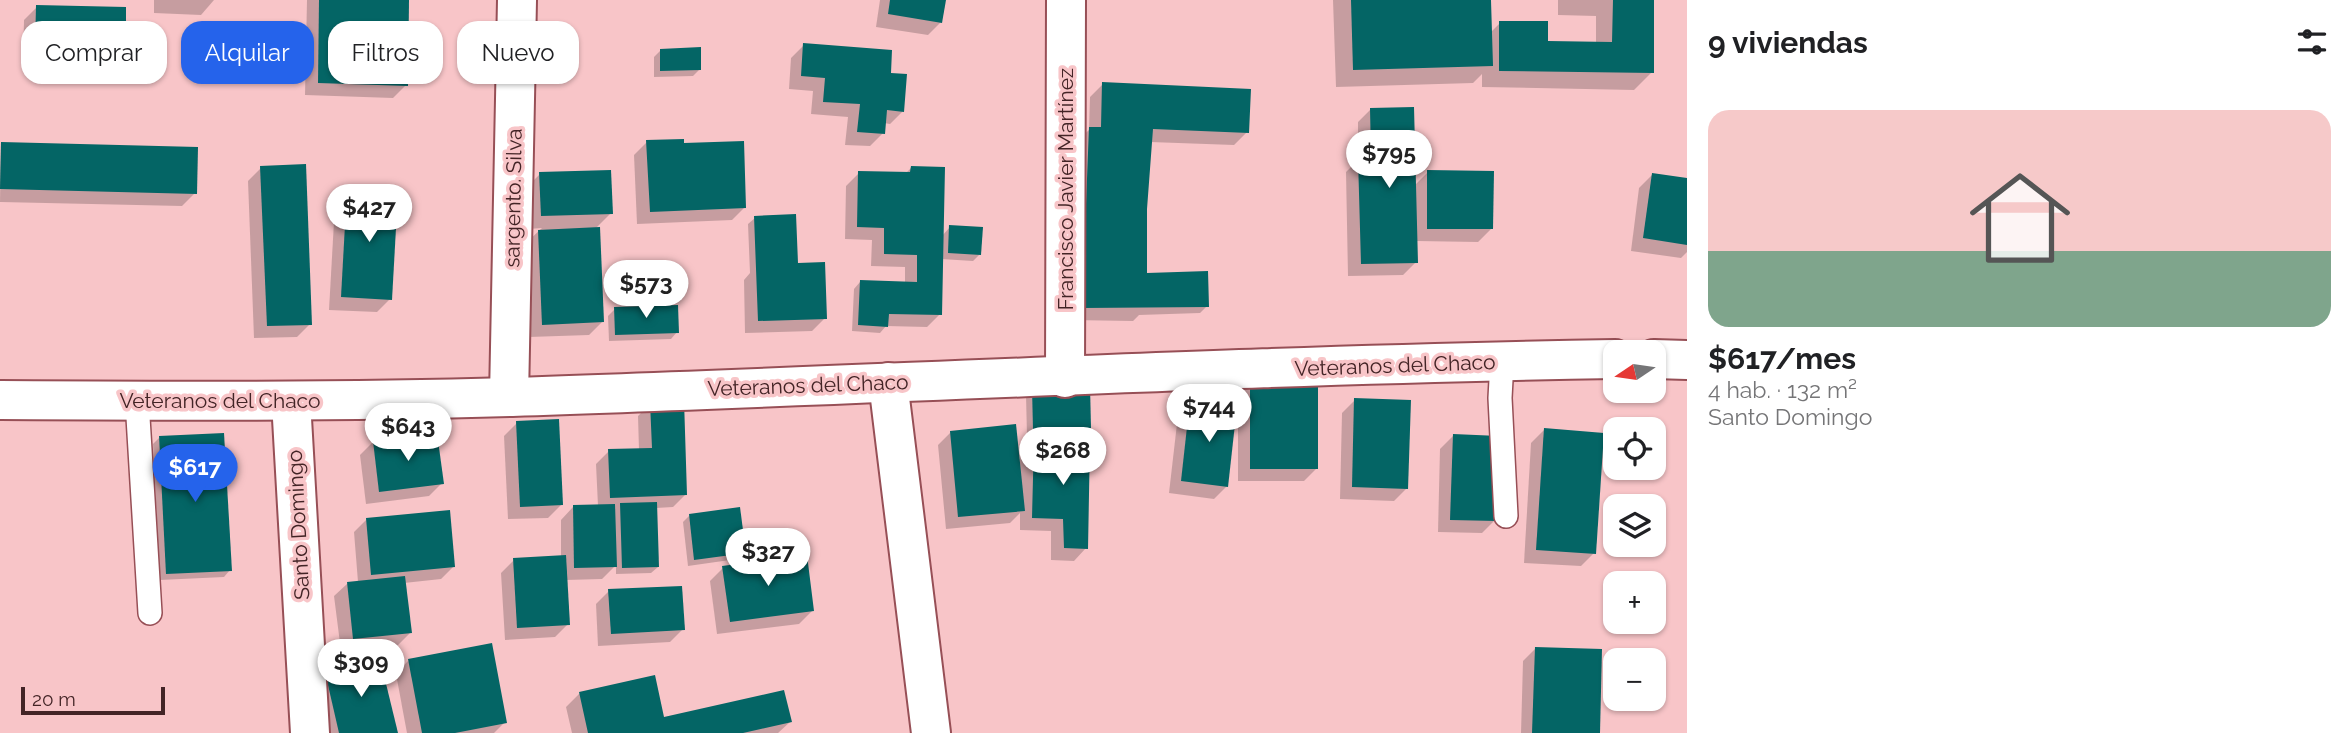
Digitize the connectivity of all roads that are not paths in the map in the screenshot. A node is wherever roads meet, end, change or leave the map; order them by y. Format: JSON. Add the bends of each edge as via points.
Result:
{"nodes":[{"id":1,"x":517,"y":0,"type":"edge"},
{"id":2,"x":1066,"y":0,"type":"edge"},
{"id":3,"x":1603,"y":359,"type":"edge"},
{"id":4,"x":1666,"y":359,"type":"edge"},
{"id":5,"x":1687,"y":360,"type":"edge"},
{"id":6,"x":1502,"y":361,"type":"junction"},
{"id":7,"x":1065,"y":378,"type":"junction"},
{"id":8,"x":888,"y":382,"type":"junction"},
{"id":9,"x":509,"y":397,"type":"junction"},
{"id":10,"x":0,"y":400,"type":"edge"},
{"id":11,"x":137,"y":401,"type":"junction"},
{"id":12,"x":291,"y":401,"type":"junction"},
{"id":13,"x":1506,"y":516,"type":"dead end"},
{"id":14,"x":150,"y":613,"type":"dead end"},
{"id":15,"x":310,"y":733,"type":"edge"},
{"id":16,"x":931,"y":733,"type":"edge"}],
"edges":[{"from":1,"to":9,"type":"street","name":"sargento. Silva"},
{"from":2,"to":7,"type":"street","name":"Francisco Javier Martínez"},
{"from":3,"to":6,"type":"street","name":"Veteranos del Chaco"},
{"from":4,"to":5,"type":"street"},
{"from":6,"to":7,"type":"street","name":"Veteranos del Chaco"},
{"from":6,"to":13,"type":"lane"},
{"from":7,"to":8,"type":"street","name":"Veteranos del Chaco"},
{"from":8,"to":9,"type":"street","name":"Veteranos del Chaco"},
{"from":8,"to":16,"type":"street"},
{"from":9,"to":12,"type":"street","name":"Veteranos del Chaco"},
{"from":10,"to":11,"type":"street","name":"Veteranos del Chaco"},
{"from":11,"to":12,"type":"street","name":"Veteranos del Chaco"},
{"from":11,"to":14,"type":"lane"},
{"from":12,"to":15,"type":"street","name":"Santo Domingo"}]}
